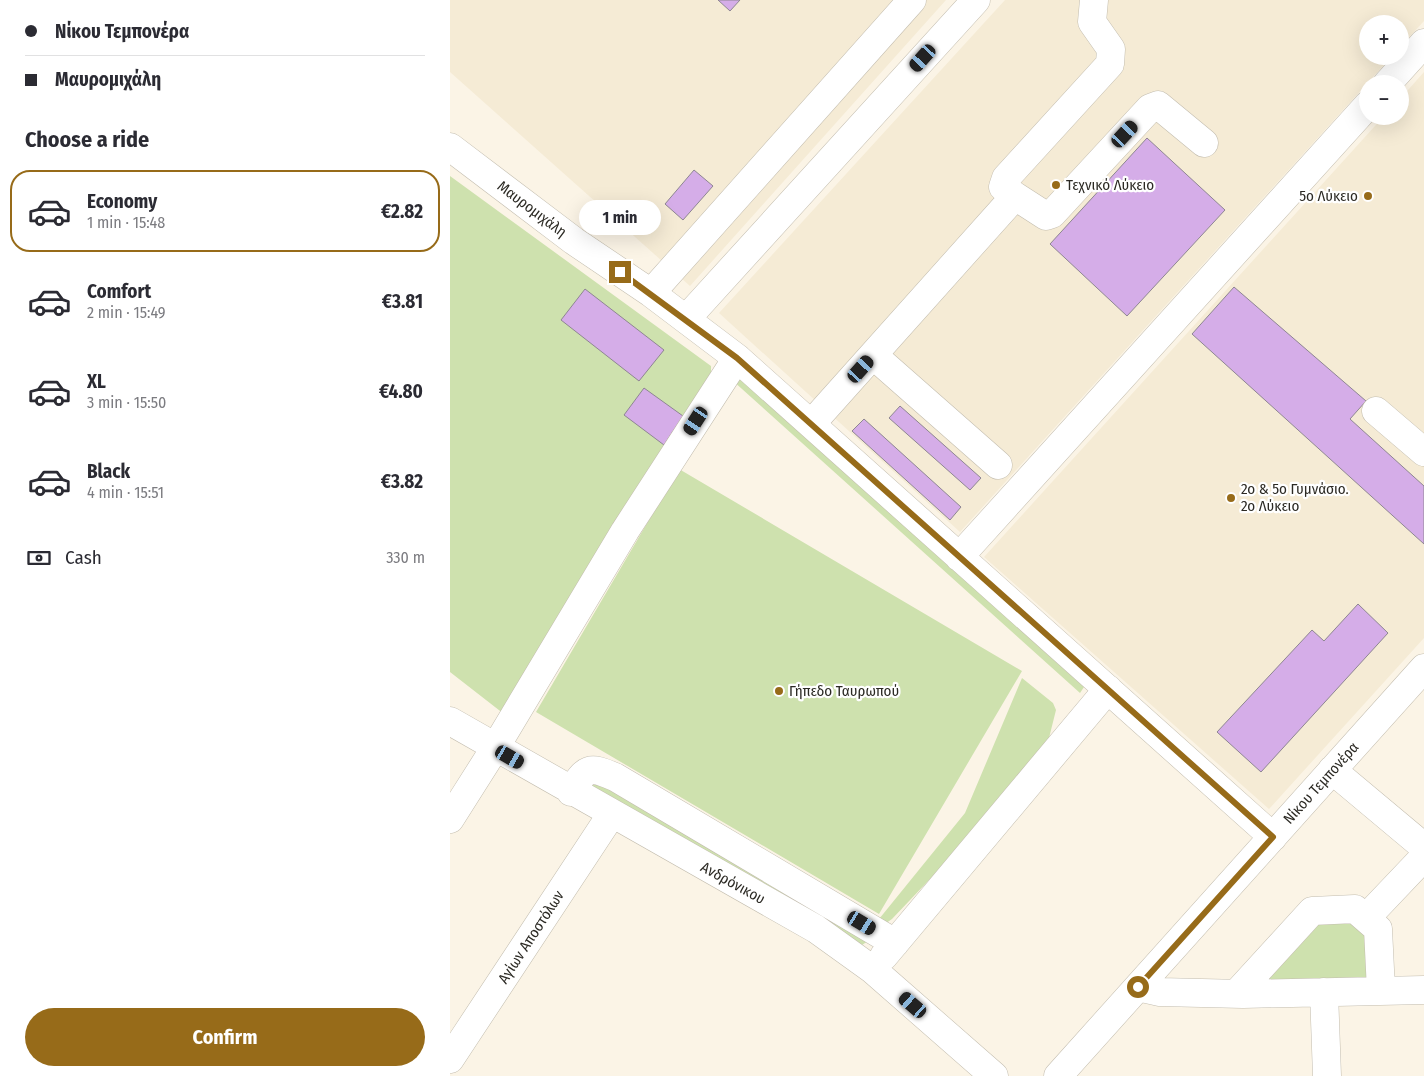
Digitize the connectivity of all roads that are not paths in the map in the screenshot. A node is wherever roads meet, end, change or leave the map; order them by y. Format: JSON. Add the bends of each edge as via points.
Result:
{"nodes":[{"id":1,"x":912,"y":0,"type":"edge"},
{"id":2,"x":976,"y":0,"type":"edge"},
{"id":3,"x":1094,"y":0,"type":"edge"},
{"id":4,"x":1424,"y":43,"type":"edge"},
{"id":5,"x":1395,"y":75,"type":"edge"},
{"id":6,"x":1359,"y":115,"type":"edge"},
{"id":7,"x":1204,"y":143,"type":"dead end"},
{"id":8,"x":450,"y":147,"type":"edge"},
{"id":9,"x":1015,"y":196,"type":"junction"},
{"id":10,"x":651,"y":293,"type":"junction"},
{"id":11,"x":686,"y":319,"type":"junction"},
{"id":12,"x":873,"y":355,"type":"junction"},
{"id":13,"x":737,"y":358,"type":"junction"},
{"id":14,"x":1376,"y":411,"type":"dead end"},
{"id":15,"x":812,"y":423,"type":"junction"},
{"id":16,"x":1424,"y":452,"type":"edge"},
{"id":17,"x":998,"y":466,"type":"dead end"},
{"id":18,"x":959,"y":557,"type":"junction"},
{"id":19,"x":1423,"y":671,"type":"edge"},
{"id":20,"x":1108,"y":689,"type":"junction"},
{"id":21,"x":450,"y":721,"type":"edge"},
{"id":22,"x":495,"y":748,"type":"junction"},
{"id":23,"x":1332,"y":770,"type":"junction"},
{"id":24,"x":571,"y":792,"type":"junction"},
{"id":25,"x":611,"y":815,"type":"junction"},
{"id":26,"x":450,"y":819,"type":"edge"},
{"id":27,"x":1273,"y":837,"type":"junction"},
{"id":28,"x":1424,"y":847,"type":"edge"},
{"id":29,"x":1424,"y":857,"type":"edge"},
{"id":30,"x":1366,"y":918,"type":"junction"},
{"id":31,"x":895,"y":943,"type":"junction"},
{"id":32,"x":872,"y":970,"type":"junction"},
{"id":33,"x":1138,"y":987,"type":"junction"},
{"id":34,"x":1381,"y":990,"type":"junction"},
{"id":35,"x":1424,"y":990,"type":"edge"},
{"id":36,"x":1324,"y":992,"type":"junction"},
{"id":37,"x":1237,"y":993,"type":"junction"},
{"id":38,"x":450,"y":1059,"type":"edge"},
{"id":39,"x":994,"y":1076,"type":"edge"},
{"id":40,"x":1058,"y":1076,"type":"edge"},
{"id":41,"x":1327,"y":1076,"type":"edge"}],
"edges":[{"from":1,"to":10,"type":"street"},
{"from":2,"to":11,"type":"street"},
{"from":3,"to":9,"type":"street","via":[[1092,22],[1111,49],[1110,64],[1006,178],[1003,187]]},
{"from":4,"to":5,"type":"street"},
{"from":6,"to":18,"type":"street"},
{"from":7,"to":9,"type":"street","via":[[1158,105],[1150,108],[1052,214],[1046,216]]},
{"from":8,"to":10,"type":"street","name":"Μαυρομιχάλη","via":[[574,241]]},
{"from":9,"to":12,"type":"street"},
{"from":10,"to":11,"type":"street","name":"Μαυρομιχάλη"},
{"from":11,"to":13,"type":"street","name":"Μαυρομιχάλη"},
{"from":12,"to":15,"type":"street"},
{"from":12,"to":17,"type":"street"},
{"from":13,"to":15,"type":"street","name":"Μαυρομιχάλη"},
{"from":13,"to":22,"type":"street","via":[[626,531]]},
{"from":14,"to":16,"type":"street"},
{"from":15,"to":18,"type":"street","name":"Μαυρομιχάλη"},
{"from":18,"to":20,"type":"street","name":"Μαυρομιχάλη"},
{"from":19,"to":23,"type":"street","name":"Νίκου Τεμπονέρα"},
{"from":20,"to":27,"type":"street","name":"Μαυρομιχάλη"},
{"from":20,"to":31,"type":"street"},
{"from":21,"to":22,"type":"street","name":"Ανδρόνικου"},
{"from":22,"to":24,"type":"street","name":"Ανδρόνικου"},
{"from":22,"to":26,"type":"street"},
{"from":23,"to":27,"type":"street","name":"Νίκου Τεμπονέρα"},
{"from":23,"to":28,"type":"street"},
{"from":24,"to":25,"type":"street","name":"Ανδρόνικου"},
{"from":24,"to":31,"type":"street","via":[[581,774],[589,770],[615,777]]},
{"from":25,"to":32,"type":"street","name":"Ανδρόνικου","via":[[805,923]]},
{"from":25,"to":38,"type":"street","name":"Αγίων Αποστόλων"},
{"from":27,"to":33,"type":"street","name":"Νίκου Τεμπονέρα"},
{"from":29,"to":30,"type":"street"},
{"from":30,"to":34,"type":"street","via":[[1378,929]]},
{"from":30,"to":37,"type":"street","via":[[1355,909],[1312,911]]},
{"from":31,"to":32,"type":"street"},
{"from":32,"to":39,"type":"street","name":"Ανδρόνικου"},
{"from":33,"to":37,"type":"street","via":[[1166,993]]},
{"from":33,"to":40,"type":"street","name":"Νίκου Τεμπονέρα"},
{"from":34,"to":35,"type":"street"},
{"from":34,"to":36,"type":"street"},
{"from":36,"to":37,"type":"street"},
{"from":36,"to":41,"type":"street"}]}
